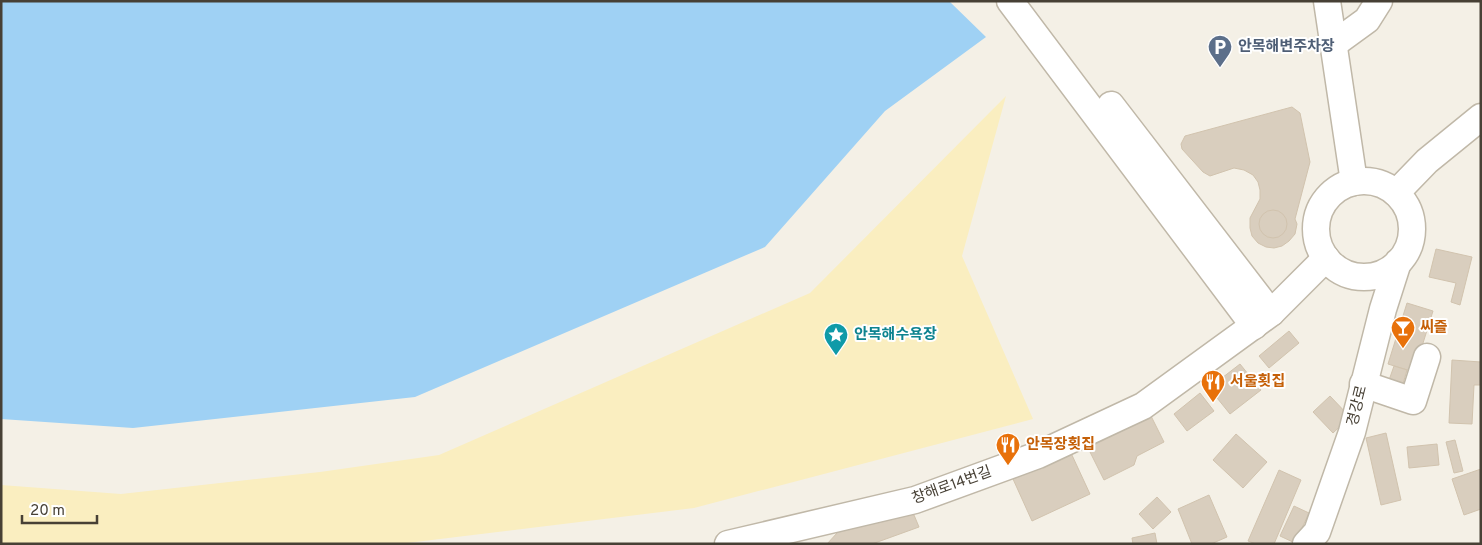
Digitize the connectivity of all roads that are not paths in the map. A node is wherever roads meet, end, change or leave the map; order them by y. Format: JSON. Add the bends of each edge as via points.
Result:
{"nodes":[{"id":1,"x":1010,"y":1,"type":"edge"},
{"id":2,"x":1031,"y":1,"type":"edge"},
{"id":3,"x":1327,"y":1,"type":"edge"},
{"id":4,"x":1379,"y":1,"type":"edge"},
{"id":5,"x":1334,"y":44,"type":"junction"},
{"id":6,"x":1481,"y":117,"type":"edge"},
{"id":7,"x":1354,"y":182,"type":"junction"},
{"id":8,"x":1396,"y":193,"type":"junction"},
{"id":9,"x":1326,"y":258,"type":"junction"},
{"id":10,"x":1398,"y":262,"type":"junction"},
{"id":11,"x":1263,"y":319,"type":"junction"},
{"id":12,"x":1427,"y":357,"type":"dead end"},
{"id":13,"x":1363,"y":384,"type":"junction"},
{"id":14,"x":728,"y":544,"type":"edge"},
{"id":15,"x":1306,"y":544,"type":"edge"}],
"edges":[{"from":1,"to":11,"type":"street"},
{"from":2,"to":11,"type":"street"},
{"from":3,"to":5,"type":"street"},
{"from":4,"to":5,"type":"street","via":[[1367,20]]},
{"from":5,"to":7,"type":"street"},
{"from":6,"to":8,"type":"street","via":[[1427,161]]},
{"from":7,"to":8,"type":"street","via":[[1369,181]]},
{"from":7,"to":9,"type":"street","via":[[1340,187],[1328,197],[1319,212],[1315,228],[1318,244]]},
{"from":8,"to":10,"type":"street","via":[[1406,205],[1411,234],[1408,248]]},
{"from":9,"to":10,"type":"street","via":[[1338,270],[1353,276],[1369,277],[1385,272]]},
{"from":9,"to":11,"type":"street","name":"창해로14번길"},
{"from":10,"to":13,"type":"street","name":"경강로"},
{"from":11,"to":14,"type":"street","name":"창해로14번길","via":[[1143,406],[1038,455],[915,500]]},
{"from":12,"to":13,"type":"street","via":[[1413,401]]},
{"from":13,"to":15,"type":"street","name":"경강로","via":[[1352,432],[1317,532]]}]}
